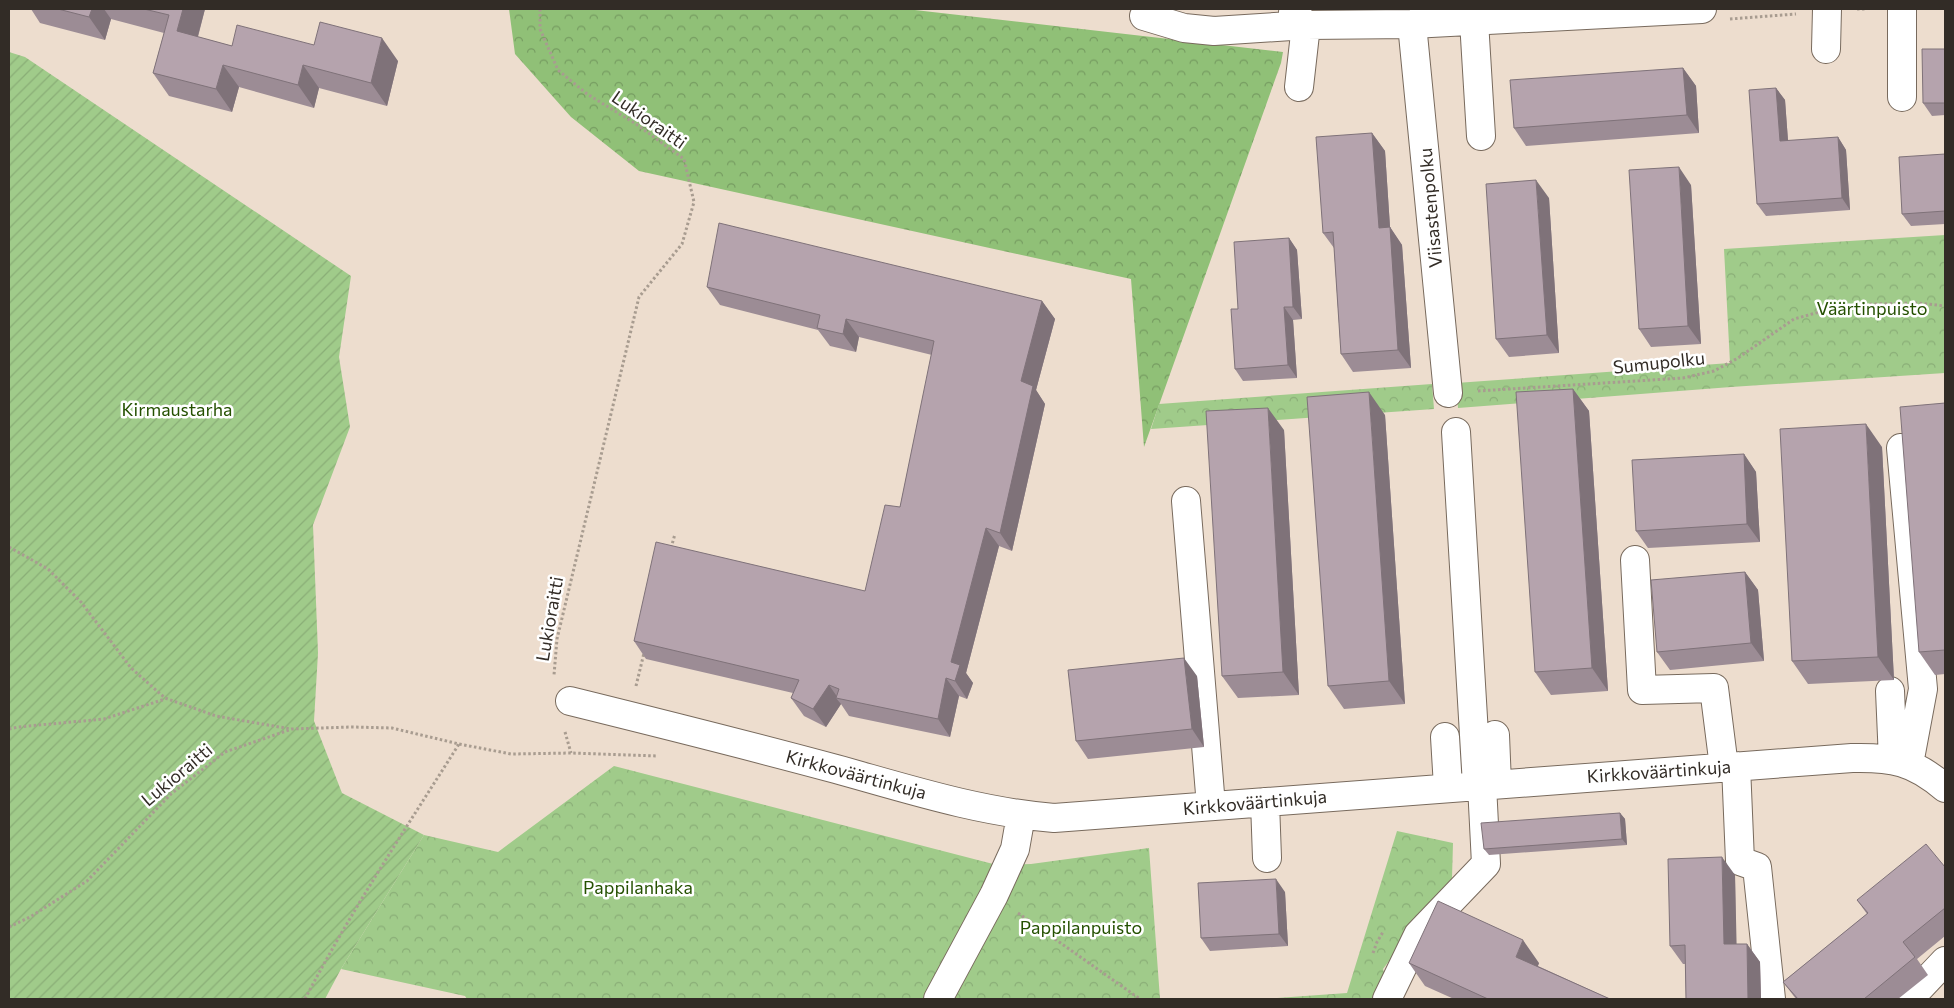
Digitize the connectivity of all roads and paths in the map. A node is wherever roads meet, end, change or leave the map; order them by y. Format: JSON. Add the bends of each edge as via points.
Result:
{"nodes":[{"id":1,"x":540,"y":9,"type":"edge"},
{"id":2,"x":1702,"y":9,"type":"edge"},
{"id":3,"x":1827,"y":9,"type":"edge"},
{"id":4,"x":1902,"y":9,"type":"edge"},
{"id":5,"x":1144,"y":16,"type":"dead end"},
{"id":6,"x":1298,"y":17,"type":"edge"},
{"id":7,"x":1474,"y":21,"type":"junction"},
{"id":8,"x":1412,"y":24,"type":"junction"},
{"id":9,"x":1826,"y":48,"type":"dead end"},
{"id":10,"x":1299,"y":87,"type":"dead end"},
{"id":11,"x":1902,"y":97,"type":"dead end"},
{"id":12,"x":1481,"y":136,"type":"dead end"},
{"id":13,"x":1945,"y":306,"type":"edge"},
{"id":14,"x":1448,"y":393,"type":"joint"},
{"id":15,"x":1456,"y":432,"type":"dead end"},
{"id":16,"x":1901,"y":448,"type":"edge"},
{"id":17,"x":1186,"y":501,"type":"dead end"},
{"id":18,"x":675,"y":534,"type":"dead end"},
{"id":19,"x":9,"y":547,"type":"edge"},
{"id":20,"x":670,"y":553,"type":"edge"},
{"id":21,"x":1635,"y":560,"type":"dead end"},
{"id":22,"x":645,"y":648,"type":"edge"},
{"id":23,"x":1199,"y":662,"type":"junction"},
{"id":24,"x":1172,"y":664,"type":"edge"},
{"id":25,"x":554,"y":677,"type":"dead end"},
{"id":26,"x":1890,"y":691,"type":"dead end"},
{"id":27,"x":166,"y":698,"type":"junction"},
{"id":28,"x":566,"y":713,"type":"joint"},
{"id":29,"x":628,"y":716,"type":"junction"},
{"id":30,"x":9,"y":729,"type":"edge"},
{"id":31,"x":292,"y":729,"type":"junction"},
{"id":32,"x":1495,"y":735,"type":"dead end"},
{"id":33,"x":1445,"y":737,"type":"dead end"},
{"id":34,"x":459,"y":744,"type":"junction"},
{"id":35,"x":618,"y":755,"type":"dead end"},
{"id":36,"x":1901,"y":762,"type":"junction"},
{"id":37,"x":1730,"y":766,"type":"junction"},
{"id":38,"x":1485,"y":785,"type":"junction"},
{"id":39,"x":1448,"y":787,"type":"junction"},
{"id":40,"x":1945,"y":788,"type":"edge"},
{"id":41,"x":1265,"y":802,"type":"junction"},
{"id":42,"x":1211,"y":806,"type":"junction"},
{"id":43,"x":1021,"y":816,"type":"junction"},
{"id":44,"x":1266,"y":858,"type":"dead end"},
{"id":45,"x":994,"y":895,"type":"junction"},
{"id":46,"x":9,"y":927,"type":"edge"},
{"id":47,"x":1945,"y":961,"type":"edge"},
{"id":48,"x":305,"y":999,"type":"edge"},
{"id":49,"x":938,"y":999,"type":"edge"},
{"id":50,"x":1140,"y":999,"type":"edge"},
{"id":51,"x":1387,"y":999,"type":"edge"},
{"id":52,"x":1771,"y":999,"type":"edge"},
{"id":53,"x":1909,"y":999,"type":"edge"}],
"edges":[{"from":1,"to":25,"type":"path","name":"Lukioraitti","via":[[540,29],[558,70],[587,94],[684,159],[694,202],[682,244],[639,297],[557,639]]},
{"from":2,"to":7,"type":"street"},
{"from":3,"to":9,"type":"street"},
{"from":4,"to":11,"type":"street"},
{"from":5,"to":6,"type":"street","via":[[1184,28],[1214,31]]},
{"from":6,"to":8,"type":"street"},
{"from":6,"to":10,"type":"street"},
{"from":7,"to":8,"type":"street"},
{"from":7,"to":12,"type":"street"},
{"from":8,"to":14,"type":"street","name":"Viisastenpolku"},
{"from":13,"to":14,"type":"path","name":"Sumupolku","via":[[1918,303],[1834,308],[1794,319],[1714,371],[1683,378]]},
{"from":15,"to":38,"type":"street"},
{"from":16,"to":36,"type":"street","via":[[1923,689]]},
{"from":17,"to":23,"type":"street"},
{"from":18,"to":20,"type":"path"},
{"from":19,"to":27,"type":"path","via":[[48,569],[81,602],[131,668]]},
{"from":21,"to":37,"type":"street","via":[[1642,690],[1714,688]]},
{"from":22,"to":29,"type":"path"},
{"from":23,"to":24,"type":"street"},
{"from":23,"to":42,"type":"street"},
{"from":26,"to":36,"type":"street"},
{"from":27,"to":30,"type":"path","via":[[104,719]]},
{"from":27,"to":31,"type":"path","via":[[216,716]]},
{"from":28,"to":29,"type":"street","name":"Kirkkoväärtinkuja"},
{"from":28,"to":34,"type":"path","name":"Lukioraitti","via":[[572,753],[511,754]]},
{"from":29,"to":35,"type":"path"},
{"from":29,"to":43,"type":"street","name":"Kirkkoväärtinkuja","via":[[946,800]]},
{"from":31,"to":34,"type":"path","name":"Lukioraitti","via":[[392,728]]},
{"from":31,"to":46,"type":"path","name":"Lukioraitti","via":[[225,752],[171,794],[87,881]]},
{"from":32,"to":38,"type":"street"},
{"from":33,"to":39,"type":"street"},
{"from":34,"to":48,"type":"path","via":[[379,869]]},
{"from":36,"to":37,"type":"street","name":"Kirkkoväärtinkuja","via":[[1883,757]]},
{"from":36,"to":40,"type":"street","name":"Kirkkoväärtinkuja","via":[[1933,777]]},
{"from":37,"to":38,"type":"street","name":"Kirkkoväärtinkuja"},
{"from":37,"to":52,"type":"street","via":[[1740,861],[1757,868]]},
{"from":38,"to":39,"type":"street","name":"Kirkkoväärtinkuja"},
{"from":38,"to":51,"type":"street","via":[[1486,864],[1418,935]]},
{"from":39,"to":41,"type":"street","name":"Kirkkoväärtinkuja"},
{"from":41,"to":42,"type":"street","name":"Kirkkoväärtinkuja"},
{"from":41,"to":44,"type":"street"},
{"from":42,"to":43,"type":"street","name":"Kirkkoväärtinkuja","via":[[1054,818]]},
{"from":43,"to":45,"type":"street","via":[[1014,849]]},
{"from":45,"to":49,"type":"street"},
{"from":45,"to":50,"type":"path"},
{"from":47,"to":53,"type":"street"}]}
